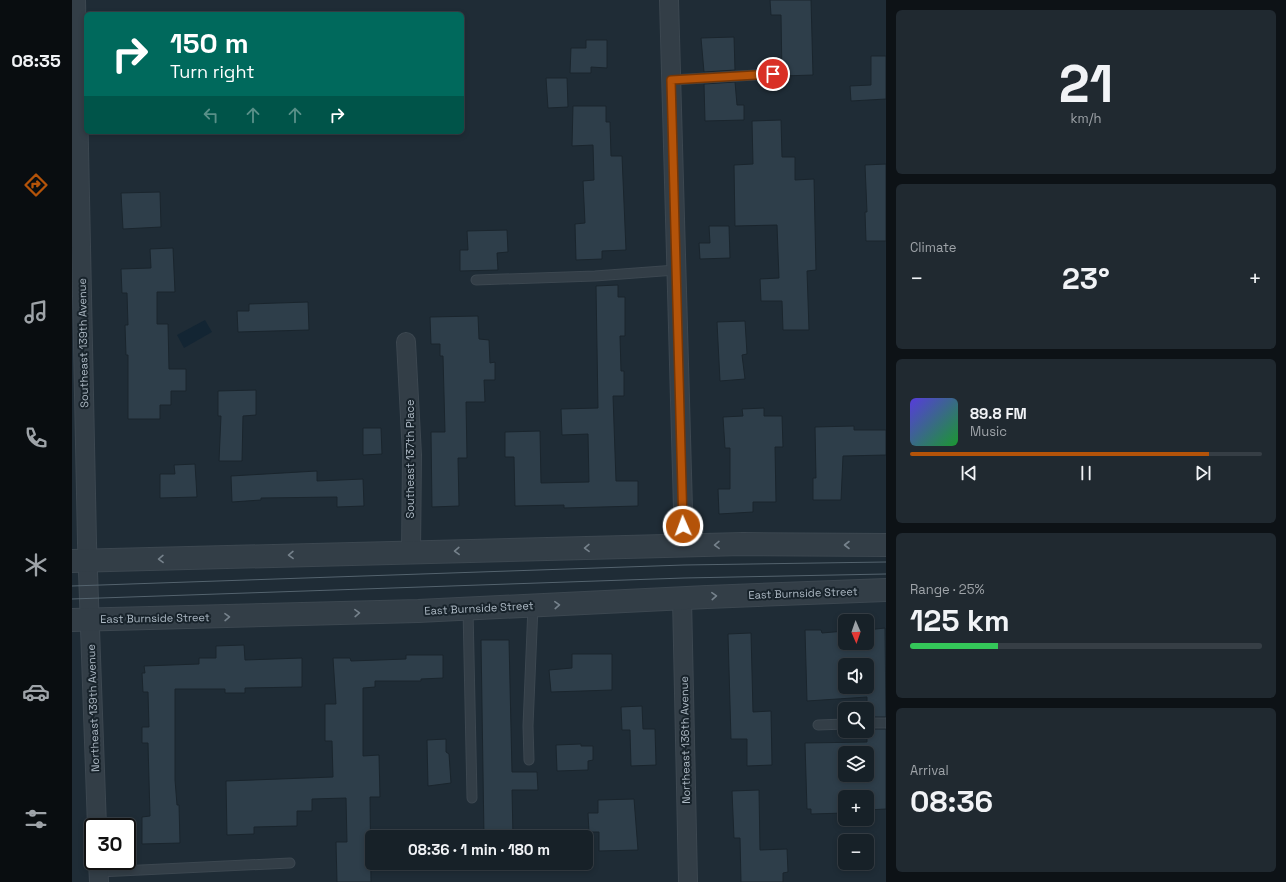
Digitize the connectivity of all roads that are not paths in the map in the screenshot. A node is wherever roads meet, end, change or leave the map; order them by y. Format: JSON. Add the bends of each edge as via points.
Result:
{"nodes":[{"id":1,"x":669,"y":0,"type":"edge"},
{"id":2,"x":74,"y":4,"type":"edge"},
{"id":3,"x":773,"y":74,"type":"dead end"},
{"id":4,"x":671,"y":80,"type":"junction"},
{"id":5,"x":676,"y":270,"type":"junction"},
{"id":6,"x":476,"y":280,"type":"dead end"},
{"id":7,"x":77,"y":315,"type":"edge"},
{"id":8,"x":406,"y":342,"type":"dead end"},
{"id":9,"x":886,"y":545,"type":"edge"},
{"id":10,"x":684,"y":546,"type":"junction"},
{"id":11,"x":411,"y":553,"type":"junction"},
{"id":12,"x":80,"y":560,"type":"edge"},
{"id":13,"x":89,"y":590,"type":"joint"},
{"id":14,"x":886,"y":590,"type":"edge"},
{"id":15,"x":682,"y":598,"type":"junction"},
{"id":16,"x":533,"y":606,"type":"junction"},
{"id":17,"x":468,"y":609,"type":"junction"},
{"id":18,"x":81,"y":620,"type":"edge"},
{"id":19,"x":874,"y":723,"type":"edge"},
{"id":20,"x":886,"y":723,"type":"edge"},
{"id":21,"x":838,"y":724,"type":"edge"},
{"id":22,"x":818,"y":725,"type":"dead end"},
{"id":23,"x":529,"y":760,"type":"dead end"},
{"id":24,"x":472,"y":798,"type":"dead end"},
{"id":25,"x":96,"y":818,"type":"edge"},
{"id":26,"x":290,"y":863,"type":"dead end"},
{"id":27,"x":99,"y":872,"type":"edge"},
{"id":28,"x":688,"y":882,"type":"edge"}],
"edges":[{"from":1,"to":4,"type":"street"},
{"from":2,"to":7,"type":"street","name":"Southeast 139th Avenue"},
{"from":3,"to":4,"type":"lane"},
{"from":4,"to":5,"type":"street"},
{"from":5,"to":6,"type":"lane"},
{"from":5,"to":10,"type":"street"},
{"from":7,"to":12,"type":"street","name":"Southeast 139th Avenue"},
{"from":8,"to":11,"type":"street","name":"Southeast 137th Place","via":[[412,455]]},
{"from":9,"to":10,"type":"street","one_way":true},
{"from":10,"to":11,"type":"street","one_way":true},
{"from":11,"to":12,"type":"street","one_way":true},
{"from":12,"to":13,"type":"street","name":"Southeast 139th Avenue"},
{"from":13,"to":18,"type":"street","name":"Northeast 139th Avenue"},
{"from":15,"to":14,"type":"street","name":"East Burnside Street","one_way":true},
{"from":16,"to":15,"type":"street","name":"East Burnside Street","one_way":true},
{"from":15,"to":28,"type":"street","name":"Northeast 136th Avenue"},
{"from":16,"to":17,"type":"street","name":"East Burnside Street"},
{"from":16,"to":23,"type":"lane"},
{"from":18,"to":17,"type":"street","name":"East Burnside Street","one_way":true},
{"from":17,"to":24,"type":"lane"},
{"from":18,"to":25,"type":"street","name":"Northeast 139th Avenue"},
{"from":19,"to":20,"type":"lane"},
{"from":21,"to":22,"type":"lane"},
{"from":26,"to":27,"type":"lane"}]}
